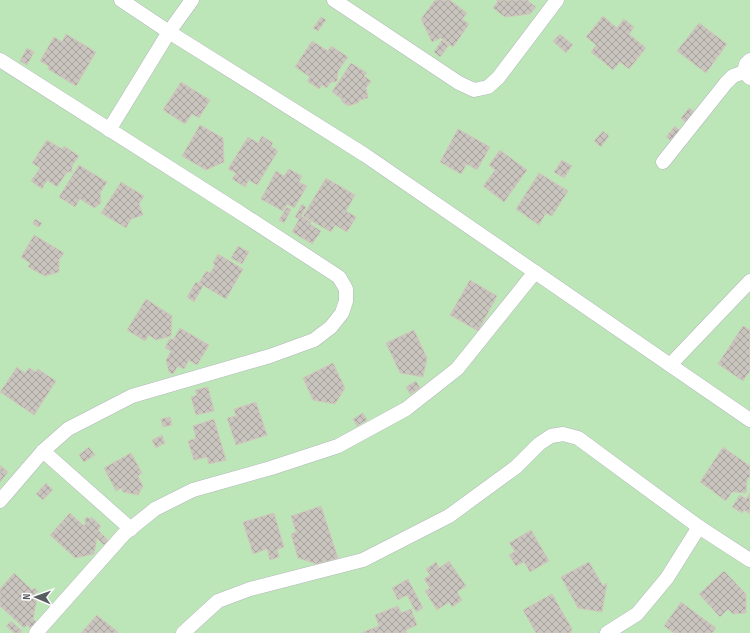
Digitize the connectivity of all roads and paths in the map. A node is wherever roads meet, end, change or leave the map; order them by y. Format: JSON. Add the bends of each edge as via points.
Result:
{"nodes":[{"id":1,"x":121,"y":0,"type":"edge"},
{"id":2,"x":192,"y":0,"type":"edge"},
{"id":3,"x":334,"y":0,"type":"edge"},
{"id":4,"x":557,"y":0,"type":"edge"},
{"id":5,"x":168,"y":32,"type":"junction"},
{"id":6,"x":2,"y":66,"type":"edge"},
{"id":7,"x":748,"y":70,"type":"edge"},
{"id":8,"x":109,"y":130,"type":"junction"},
{"id":9,"x":664,"y":162,"type":"dead end"},
{"id":10,"x":535,"y":272,"type":"junction"},
{"id":11,"x":750,"y":282,"type":"edge"},
{"id":12,"x":670,"y":365,"type":"junction"},
{"id":13,"x":750,"y":420,"type":"edge"},
{"id":14,"x":43,"y":451,"type":"junction"},
{"id":15,"x":0,"y":501,"type":"edge"},
{"id":16,"x":699,"y":528,"type":"junction"},
{"id":17,"x":131,"y":529,"type":"junction"},
{"id":18,"x":750,"y":560,"type":"edge"},
{"id":19,"x":36,"y":633,"type":"edge"},
{"id":20,"x":183,"y":633,"type":"edge"},
{"id":21,"x":607,"y":633,"type":"edge"}],
"edges":[{"from":1,"to":5,"type":"street"},
{"from":2,"to":5,"type":"street"},
{"from":3,"to":4,"type":"street","via":[[459,83],[474,90],[488,87],[498,78]]},
{"from":5,"to":8,"type":"street"},
{"from":5,"to":10,"type":"street","via":[[365,155]]},
{"from":6,"to":8,"type":"street"},
{"from":7,"to":9,"type":"street","via":[[733,76],[726,83]]},
{"from":8,"to":14,"type":"street","via":[[339,277],[346,289],[346,301],[342,313],[331,327],[314,340],[270,356],[132,396],[68,428]]},
{"from":10,"to":12,"type":"street"},
{"from":10,"to":17,"type":"street","via":[[457,369],[406,409],[338,446],[193,490],[155,509]]},
{"from":11,"to":12,"type":"street"},
{"from":12,"to":13,"type":"street"},
{"from":14,"to":15,"type":"street"},
{"from":14,"to":17,"type":"street"},
{"from":16,"to":18,"type":"street"},
{"from":16,"to":20,"type":"street","via":[[578,438],[563,434],[551,436],[516,467],[449,516],[363,560],[250,588],[218,601]]},
{"from":16,"to":21,"type":"street","via":[[667,578],[637,614]]},
{"from":17,"to":19,"type":"street"}]}
